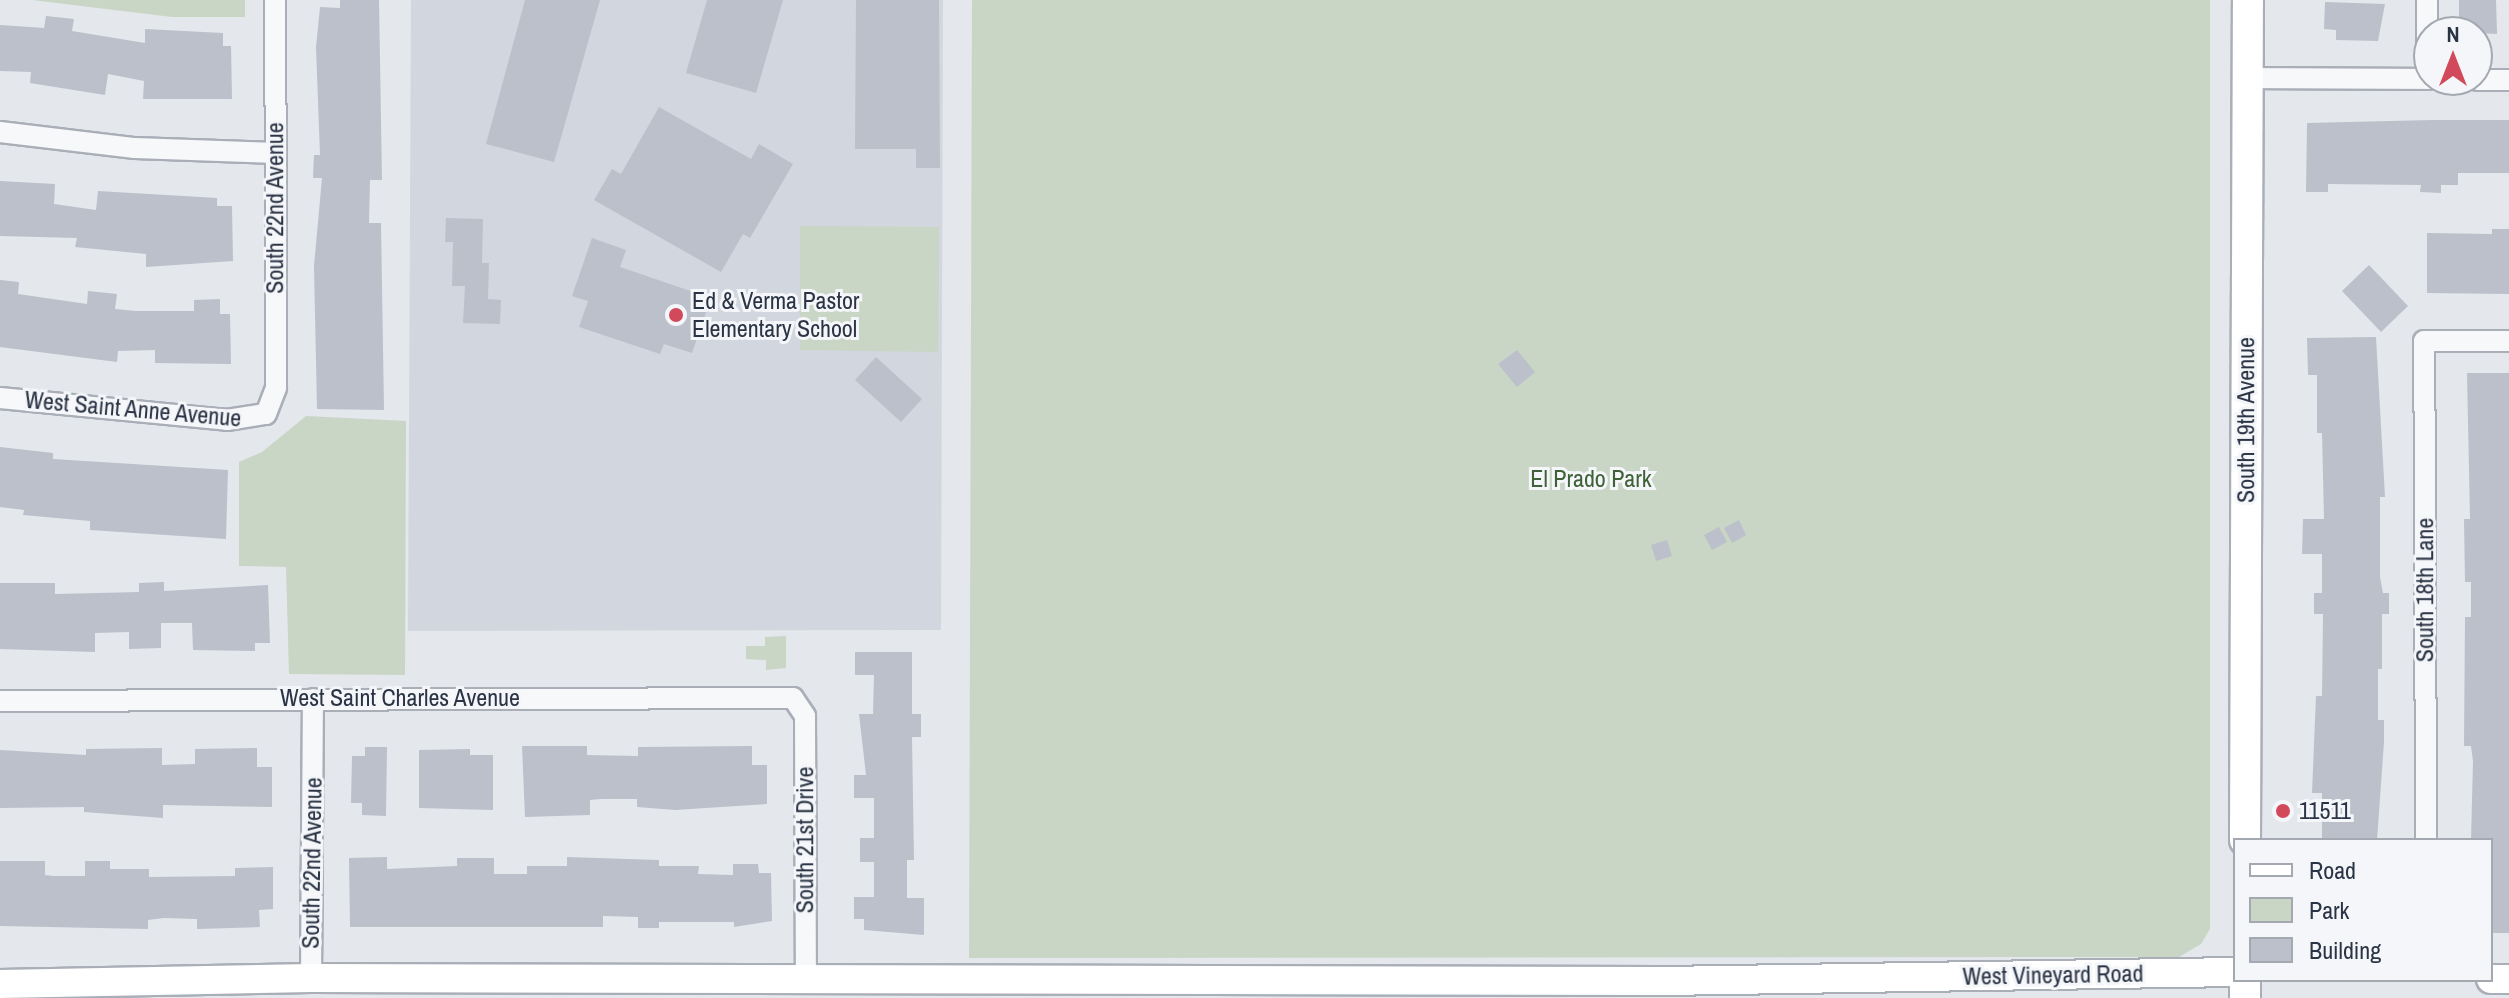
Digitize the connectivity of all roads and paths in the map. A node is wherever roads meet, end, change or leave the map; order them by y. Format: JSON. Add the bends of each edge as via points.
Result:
{"nodes":[{"id":1,"x":275,"y":0,"type":"edge"},
{"id":2,"x":2248,"y":0,"type":"edge"},
{"id":3,"x":2248,"y":78,"type":"junction"},
{"id":4,"x":2413,"y":79,"type":"edge"},
{"id":5,"x":0,"y":132,"type":"edge"},
{"id":6,"x":276,"y":153,"type":"junction"},
{"id":7,"x":2509,"y":341,"type":"edge"},
{"id":8,"x":0,"y":398,"type":"edge"},
{"id":9,"x":266,"y":414,"type":"joint"},
{"id":10,"x":313,"y":699,"type":"junction"},
{"id":11,"x":0,"y":701,"type":"edge"},
{"id":12,"x":799,"y":701,"type":"joint"},
{"id":13,"x":2245,"y":838,"type":"edge"},
{"id":14,"x":2426,"y":838,"type":"edge"},
{"id":15,"x":2233,"y":972,"type":"edge"},
{"id":16,"x":311,"y":978,"type":"junction"},
{"id":17,"x":0,"y":984,"type":"edge"},
{"id":18,"x":788,"y":986,"type":"edge"},
{"id":19,"x":192,"y":989,"type":"edge"},
{"id":20,"x":1757,"y":989,"type":"edge"},
{"id":21,"x":1294,"y":991,"type":"edge"}],
"edges":[{"from":1,"to":6,"type":"street","name":"South 22nd Avenue"},
{"from":2,"to":3,"type":"main road","name":"South 19th Avenue"},
{"from":3,"to":4,"type":"street"},
{"from":3,"to":13,"type":"main road","name":"South 19th Avenue"},
{"from":5,"to":6,"type":"street","via":[[135,148]]},
{"from":6,"to":9,"type":"street","name":"South 22nd Avenue","via":[[276,388]]},
{"from":7,"to":14,"type":"street","name":"South 18th Lane","via":[[2424,341]]},
{"from":8,"to":9,"type":"street","name":"West Saint Anne Avenue","via":[[212,419]]},
{"from":10,"to":11,"type":"street","name":"West Saint Charles Avenue"},
{"from":10,"to":12,"type":"street","name":"West Saint Charles Avenue","via":[[777,696]]},
{"from":10,"to":16,"type":"street","name":"South 22nd Avenue"},
{"from":12,"to":18,"type":"street","name":"South 21st Drive","via":[[805,716]]},
{"from":15,"to":20,"type":"street","name":"West Vineyard Road"},
{"from":16,"to":18,"type":"street","name":"West Vineyard Road"},
{"from":16,"to":19,"type":"street","name":"West Vineyard Road"},
{"from":17,"to":19,"type":"street","name":"West Vineyard Road"},
{"from":18,"to":21,"type":"street","name":"West Vineyard Road"},
{"from":20,"to":21,"type":"street","name":"West Vineyard Road"}]}
